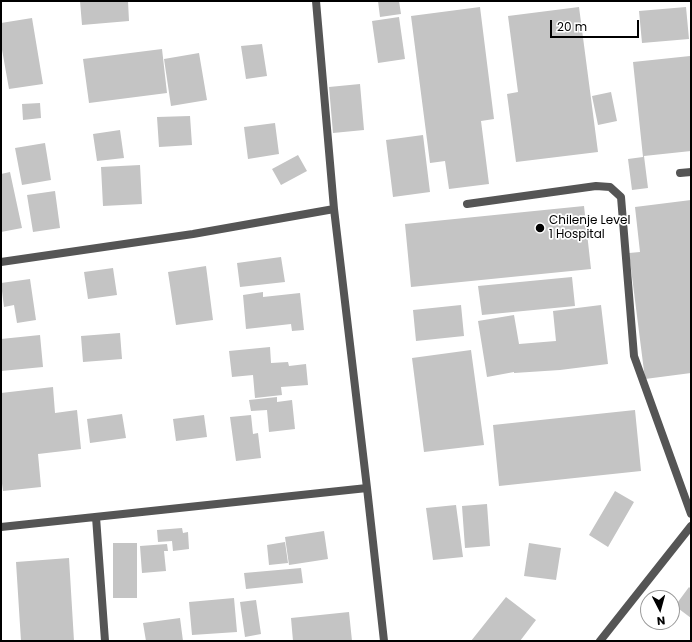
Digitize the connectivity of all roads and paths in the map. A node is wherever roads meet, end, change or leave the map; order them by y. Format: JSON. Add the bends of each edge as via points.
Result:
{"nodes":[{"id":1,"x":316,"y":1,"type":"edge"},
{"id":2,"x":691,"y":172,"type":"edge"},
{"id":3,"x":680,"y":173,"type":"dead end"},
{"id":4,"x":467,"y":204,"type":"dead end"},
{"id":5,"x":334,"y":209,"type":"junction"},
{"id":6,"x":1,"y":262,"type":"edge"},
{"id":7,"x":367,"y":488,"type":"junction"},
{"id":8,"x":691,"y":514,"type":"edge"},
{"id":9,"x":96,"y":517,"type":"junction"},
{"id":10,"x":691,"y":526,"type":"edge"},
{"id":11,"x":1,"y":527,"type":"edge"},
{"id":12,"x":105,"y":641,"type":"edge"},
{"id":13,"x":384,"y":641,"type":"edge"},
{"id":14,"x":600,"y":641,"type":"edge"}],
"edges":[{"from":1,"to":5,"type":"street"},
{"from":2,"to":3,"type":"street"},
{"from":4,"to":8,"type":"street","via":[[596,186],[610,187],[621,197],[634,356]]},
{"from":5,"to":6,"type":"street","via":[[193,234]]},
{"from":5,"to":7,"type":"street"},
{"from":7,"to":9,"type":"street"},
{"from":7,"to":13,"type":"street"},
{"from":9,"to":11,"type":"street"},
{"from":9,"to":12,"type":"street"},
{"from":10,"to":14,"type":"street"}]}
